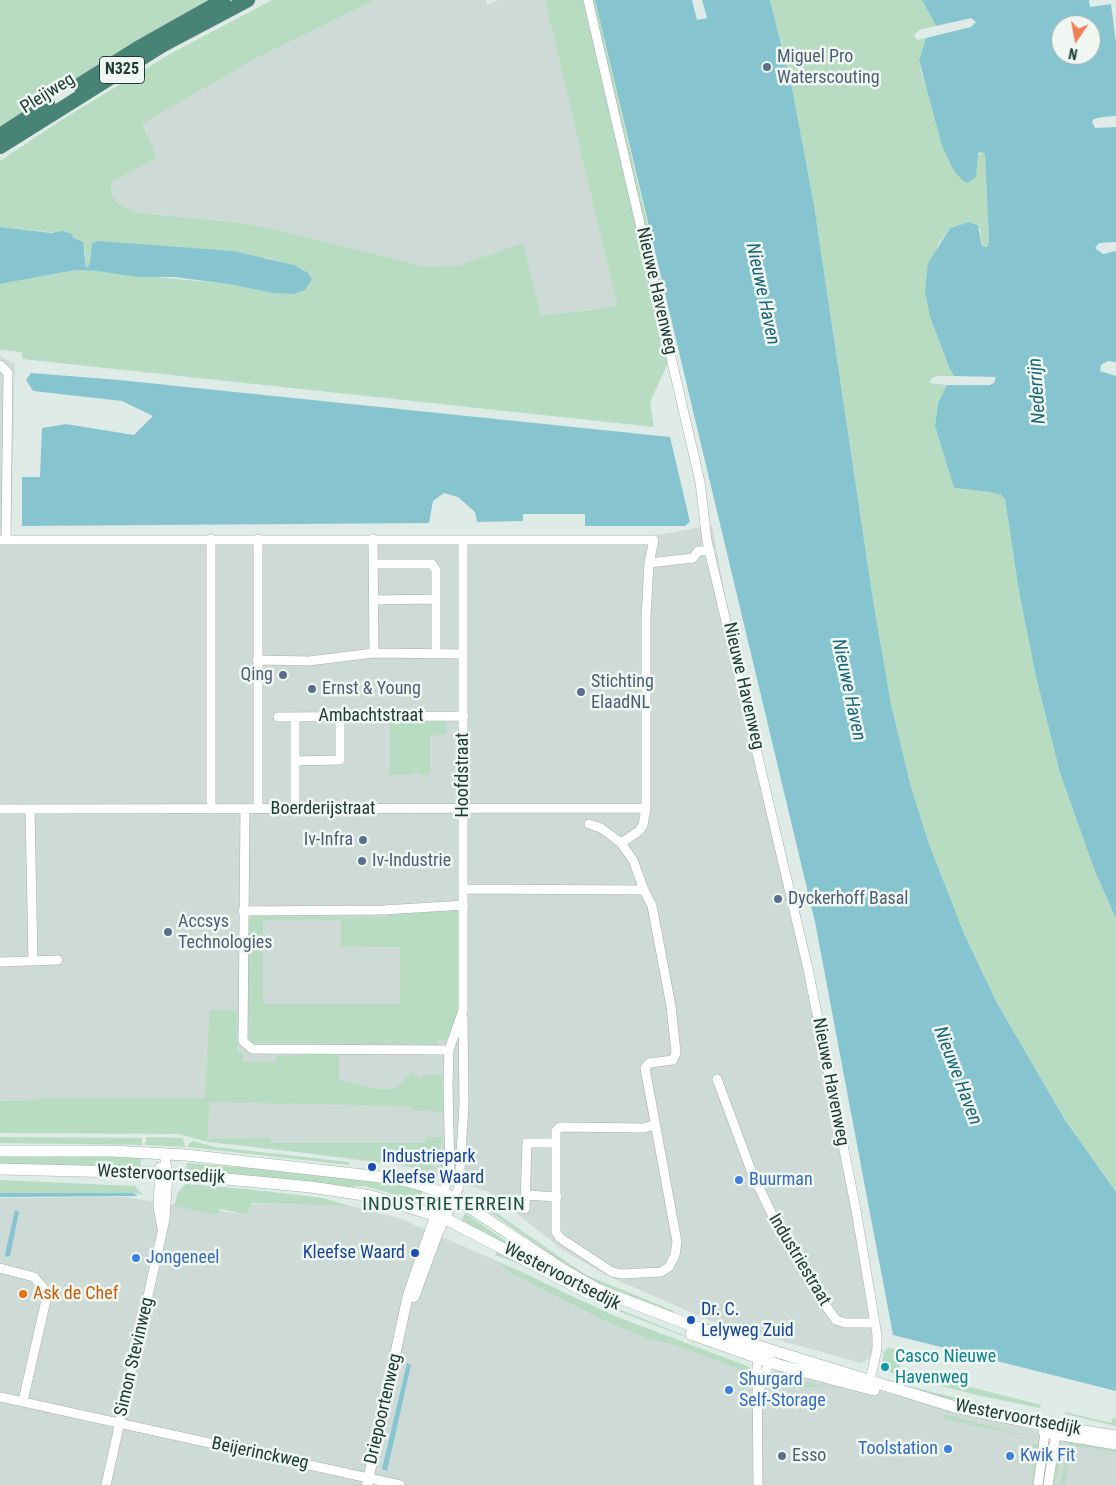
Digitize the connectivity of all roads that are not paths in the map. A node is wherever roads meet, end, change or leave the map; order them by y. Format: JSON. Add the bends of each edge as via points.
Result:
{"nodes":[{"id":1,"x":223,"y":0,"type":"edge"},
{"id":2,"x":248,"y":0,"type":"edge"},
{"id":3,"x":588,"y":0,"type":"edge"},
{"id":4,"x":0,"y":135,"type":"edge"},
{"id":5,"x":0,"y":147,"type":"edge"},
{"id":6,"x":0,"y":365,"type":"edge"},
{"id":7,"x":211,"y":539,"type":"junction"},
{"id":8,"x":258,"y":539,"type":"junction"},
{"id":9,"x":373,"y":539,"type":"junction"},
{"id":10,"x":3,"y":540,"type":"edge"},
{"id":11,"x":463,"y":540,"type":"junction"},
{"id":12,"x":710,"y":551,"type":"junction"},
{"id":13,"x":649,"y":563,"type":"junction"},
{"id":14,"x":374,"y":564,"type":"junction"},
{"id":15,"x":436,"y":599,"type":"junction"},
{"id":16,"x":374,"y":600,"type":"junction"},
{"id":17,"x":374,"y":653,"type":"junction"},
{"id":18,"x":436,"y":653,"type":"junction"},
{"id":19,"x":463,"y":654,"type":"junction"},
{"id":20,"x":258,"y":660,"type":"junction"},
{"id":21,"x":464,"y":716,"type":"junction"},
{"id":22,"x":258,"y":717,"type":"junction"},
{"id":23,"x":295,"y":717,"type":"junction"},
{"id":24,"x":340,"y":717,"type":"junction"},
{"id":25,"x":295,"y":761,"type":"junction"},
{"id":26,"x":258,"y":808,"type":"junction"},
{"id":27,"x":646,"y":808,"type":"junction"},
{"id":28,"x":0,"y":809,"type":"edge"},
{"id":29,"x":30,"y":809,"type":"junction"},
{"id":30,"x":211,"y":809,"type":"junction"},
{"id":31,"x":245,"y":809,"type":"junction"},
{"id":32,"x":295,"y":809,"type":"junction"},
{"id":33,"x":463,"y":809,"type":"junction"},
{"id":34,"x":589,"y":824,"type":"dead end"},
{"id":35,"x":621,"y":842,"type":"junction"},
{"id":36,"x":464,"y":890,"type":"junction"},
{"id":37,"x":644,"y":890,"type":"junction"},
{"id":38,"x":464,"y":904,"type":"junction"},
{"id":39,"x":243,"y":911,"type":"junction"},
{"id":40,"x":58,"y":960,"type":"dead end"},
{"id":41,"x":33,"y":961,"type":"junction"},
{"id":42,"x":0,"y":962,"type":"edge"},
{"id":43,"x":462,"y":1010,"type":"junction"},
{"id":44,"x":450,"y":1050,"type":"junction"},
{"id":45,"x":717,"y":1080,"type":"dead end"},
{"id":46,"x":450,"y":1125,"type":"junction"},
{"id":47,"x":461,"y":1125,"type":"junction"},
{"id":48,"x":654,"y":1125,"type":"junction"},
{"id":49,"x":556,"y":1143,"type":"junction"},
{"id":50,"x":0,"y":1151,"type":"edge"},
{"id":51,"x":164,"y":1154,"type":"junction"},
{"id":52,"x":0,"y":1170,"type":"edge"},
{"id":53,"x":163,"y":1173,"type":"junction"},
{"id":54,"x":443,"y":1193,"type":"junction"},
{"id":55,"x":526,"y":1195,"type":"junction"},
{"id":56,"x":557,"y":1197,"type":"junction"},
{"id":57,"x":454,"y":1198,"type":"junction"},
{"id":58,"x":525,"y":1209,"type":"dead end"},
{"id":59,"x":439,"y":1216,"type":"junction"},
{"id":60,"x":162,"y":1228,"type":"junction"},
{"id":61,"x":0,"y":1268,"type":"edge"},
{"id":62,"x":875,"y":1323,"type":"junction"},
{"id":63,"x":765,"y":1357,"type":"junction"},
{"id":64,"x":870,"y":1382,"type":"junction"},
{"id":65,"x":0,"y":1397,"type":"edge"},
{"id":66,"x":24,"y":1401,"type":"junction"},
{"id":67,"x":120,"y":1424,"type":"junction"},
{"id":68,"x":1051,"y":1431,"type":"junction"},
{"id":69,"x":1116,"y":1436,"type":"edge"},
{"id":70,"x":1116,"y":1444,"type":"edge"},
{"id":71,"x":368,"y":1482,"type":"edge"},
{"id":72,"x":106,"y":1485,"type":"edge"},
{"id":73,"x":400,"y":1485,"type":"edge"},
{"id":74,"x":758,"y":1485,"type":"edge"},
{"id":75,"x":1038,"y":1485,"type":"edge"},
{"id":76,"x":1048,"y":1485,"type":"edge"}],
"edges":[{"from":1,"to":4,"type":"highway","name":"Pleijweg","number":"N325","via":[[141,46]]},
{"from":2,"to":5,"type":"highway","name":"Pleijweg","number":"N325","via":[[163,45]]},
{"from":3,"to":12,"type":"street","name":"Nieuwe Havenweg","via":[[700,482]]},
{"from":6,"to":10,"type":"street","via":[[8,373]]},
{"from":7,"to":8,"type":"street"},
{"from":7,"to":10,"type":"street"},
{"from":7,"to":30,"type":"street"},
{"from":8,"to":9,"type":"street"},
{"from":8,"to":20,"type":"street"},
{"from":9,"to":11,"type":"street"},
{"from":9,"to":14,"type":"street"},
{"from":11,"to":13,"type":"street","via":[[654,540]]},
{"from":11,"to":19,"type":"street","name":"Hoofdstraat"},
{"from":12,"to":13,"type":"street","via":[[698,551],[693,558]]},
{"from":12,"to":62,"type":"street","name":"Nieuwe Havenweg","via":[[808,969]]},
{"from":13,"to":27,"type":"street"},
{"from":14,"to":15,"type":"street","via":[[432,564],[436,570]]},
{"from":14,"to":16,"type":"street"},
{"from":15,"to":16,"type":"street"},
{"from":15,"to":18,"type":"street"},
{"from":16,"to":17,"type":"street"},
{"from":17,"to":18,"type":"street"},
{"from":17,"to":20,"type":"street","via":[[309,660]]},
{"from":18,"to":19,"type":"street"},
{"from":19,"to":21,"type":"street","name":"Hoofdstraat"},
{"from":20,"to":22,"type":"street"},
{"from":21,"to":24,"type":"street","name":"Ambachtstraat"},
{"from":21,"to":33,"type":"street","name":"Hoofdstraat"},
{"from":22,"to":23,"type":"street","name":"Ambachtstraat"},
{"from":22,"to":26,"type":"street"},
{"from":23,"to":24,"type":"street","name":"Ambachtstraat"},
{"from":23,"to":25,"type":"street"},
{"from":24,"to":25,"type":"street","via":[[340,760]]},
{"from":25,"to":32,"type":"street"},
{"from":26,"to":31,"type":"street","name":"Boerderijstraat"},
{"from":26,"to":32,"type":"street","name":"Boerderijstraat"},
{"from":27,"to":33,"type":"street","name":"Boerderijstraat"},
{"from":27,"to":35,"type":"street","via":[[639,831]]},
{"from":28,"to":29,"type":"street","name":"Boerderijstraat"},
{"from":29,"to":30,"type":"street","name":"Boerderijstraat"},
{"from":29,"to":41,"type":"street"},
{"from":30,"to":31,"type":"street","name":"Boerderijstraat"},
{"from":31,"to":39,"type":"street"},
{"from":32,"to":33,"type":"street","name":"Boerderijstraat"},
{"from":33,"to":36,"type":"street","name":"Hoofdstraat"},
{"from":34,"to":35,"type":"street"},
{"from":35,"to":37,"type":"street","via":[[633,860]]},
{"from":36,"to":37,"type":"street"},
{"from":36,"to":38,"type":"street","name":"Hoofdstraat"},
{"from":37,"to":48,"type":"street","via":[[652,906],[671,1006],[676,1053],[670,1061],[646,1065]]},
{"from":38,"to":39,"type":"street","via":[[384,910]]},
{"from":38,"to":43,"type":"street","name":"Hoofdstraat"},
{"from":39,"to":44,"type":"street","via":[[243,1041],[252,1049]]},
{"from":40,"to":41,"type":"street"},
{"from":41,"to":42,"type":"street"},
{"from":43,"to":44,"type":"street","name":"Hoofdstraat"},
{"from":43,"to":47,"type":"street","name":"Hoofdstraat","via":[[464,1095]]},
{"from":44,"to":46,"type":"street","name":"Hoofdstraat"},
{"from":45,"to":62,"type":"street","name":"Industriestraat","via":[[752,1173],[813,1288],[836,1320]]},
{"from":46,"to":47,"type":"street"},
{"from":46,"to":54,"type":"street","via":[[450,1174]]},
{"from":47,"to":57,"type":"street","via":[[459,1186]]},
{"from":48,"to":49,"type":"street","via":[[644,1128],[560,1127],[556,1131]]},
{"from":48,"to":56,"type":"street","via":[[677,1242],[669,1267],[661,1272],[642,1274],[612,1272],[560,1238],[556,1232]]},
{"from":49,"to":55,"type":"street","via":[[527,1143]]},
{"from":49,"to":56,"type":"street"},
{"from":50,"to":51,"type":"main road","name":"Westervoortsedijk"},
{"from":51,"to":53,"type":"street"},
{"from":51,"to":54,"type":"main road","name":"Westervoortsedijk","via":[[386,1177]]},
{"from":52,"to":53,"type":"main road","name":"Westervoortsedijk"},
{"from":53,"to":59,"type":"main road","name":"Westervoortsedijk","via":[[311,1186],[371,1196]]},
{"from":53,"to":60,"type":"street","name":"Simon Stevinweg","via":[[165,1219]]},
{"from":53,"to":60,"type":"street","name":"Simon Stevinweg","via":[[158,1188]]},
{"from":54,"to":57,"type":"main road","name":"Westervoortsedijk"},
{"from":54,"to":59,"type":"street","name":"Driepoortenweg"},
{"from":55,"to":56,"type":"street"},
{"from":55,"to":58,"type":"street"},
{"from":57,"to":59,"type":"street","name":"Driepoortenweg"},
{"from":57,"to":63,"type":"main road","name":"Westervoortsedijk","via":[[599,1290]]},
{"from":59,"to":63,"type":"main road","name":"Westervoortsedijk","via":[[600,1299]]},
{"from":59,"to":71,"type":"street","name":"Driepoortenweg","via":[[401,1333]]},
{"from":60,"to":67,"type":"street","name":"Simon Stevinweg"},
{"from":61,"to":66,"type":"street","via":[[34,1277],[45,1290],[46,1300]]},
{"from":62,"to":64,"type":"street","name":"Nieuwe Havenweg","via":[[877,1341]]},
{"from":63,"to":64,"type":"main road","name":"Westervoortsedijk"},
{"from":63,"to":74,"type":"street","via":[[757,1375]]},
{"from":64,"to":68,"type":"main road","name":"Westervoortsedijk"},
{"from":65,"to":66,"type":"street","name":"Beijerinckweg"},
{"from":66,"to":67,"type":"street","name":"Beijerinckweg"},
{"from":67,"to":71,"type":"street","name":"Beijerinckweg"},
{"from":67,"to":72,"type":"street","name":"Simon Stevinweg"},
{"from":68,"to":69,"type":"main road","name":"Westervoortsedijk"},
{"from":68,"to":70,"type":"main road","name":"Westervoortsedijk"},
{"from":68,"to":75,"type":"street"},
{"from":68,"to":76,"type":"street"},
{"from":71,"to":73,"type":"street","name":"Beijerinckweg"}]}
